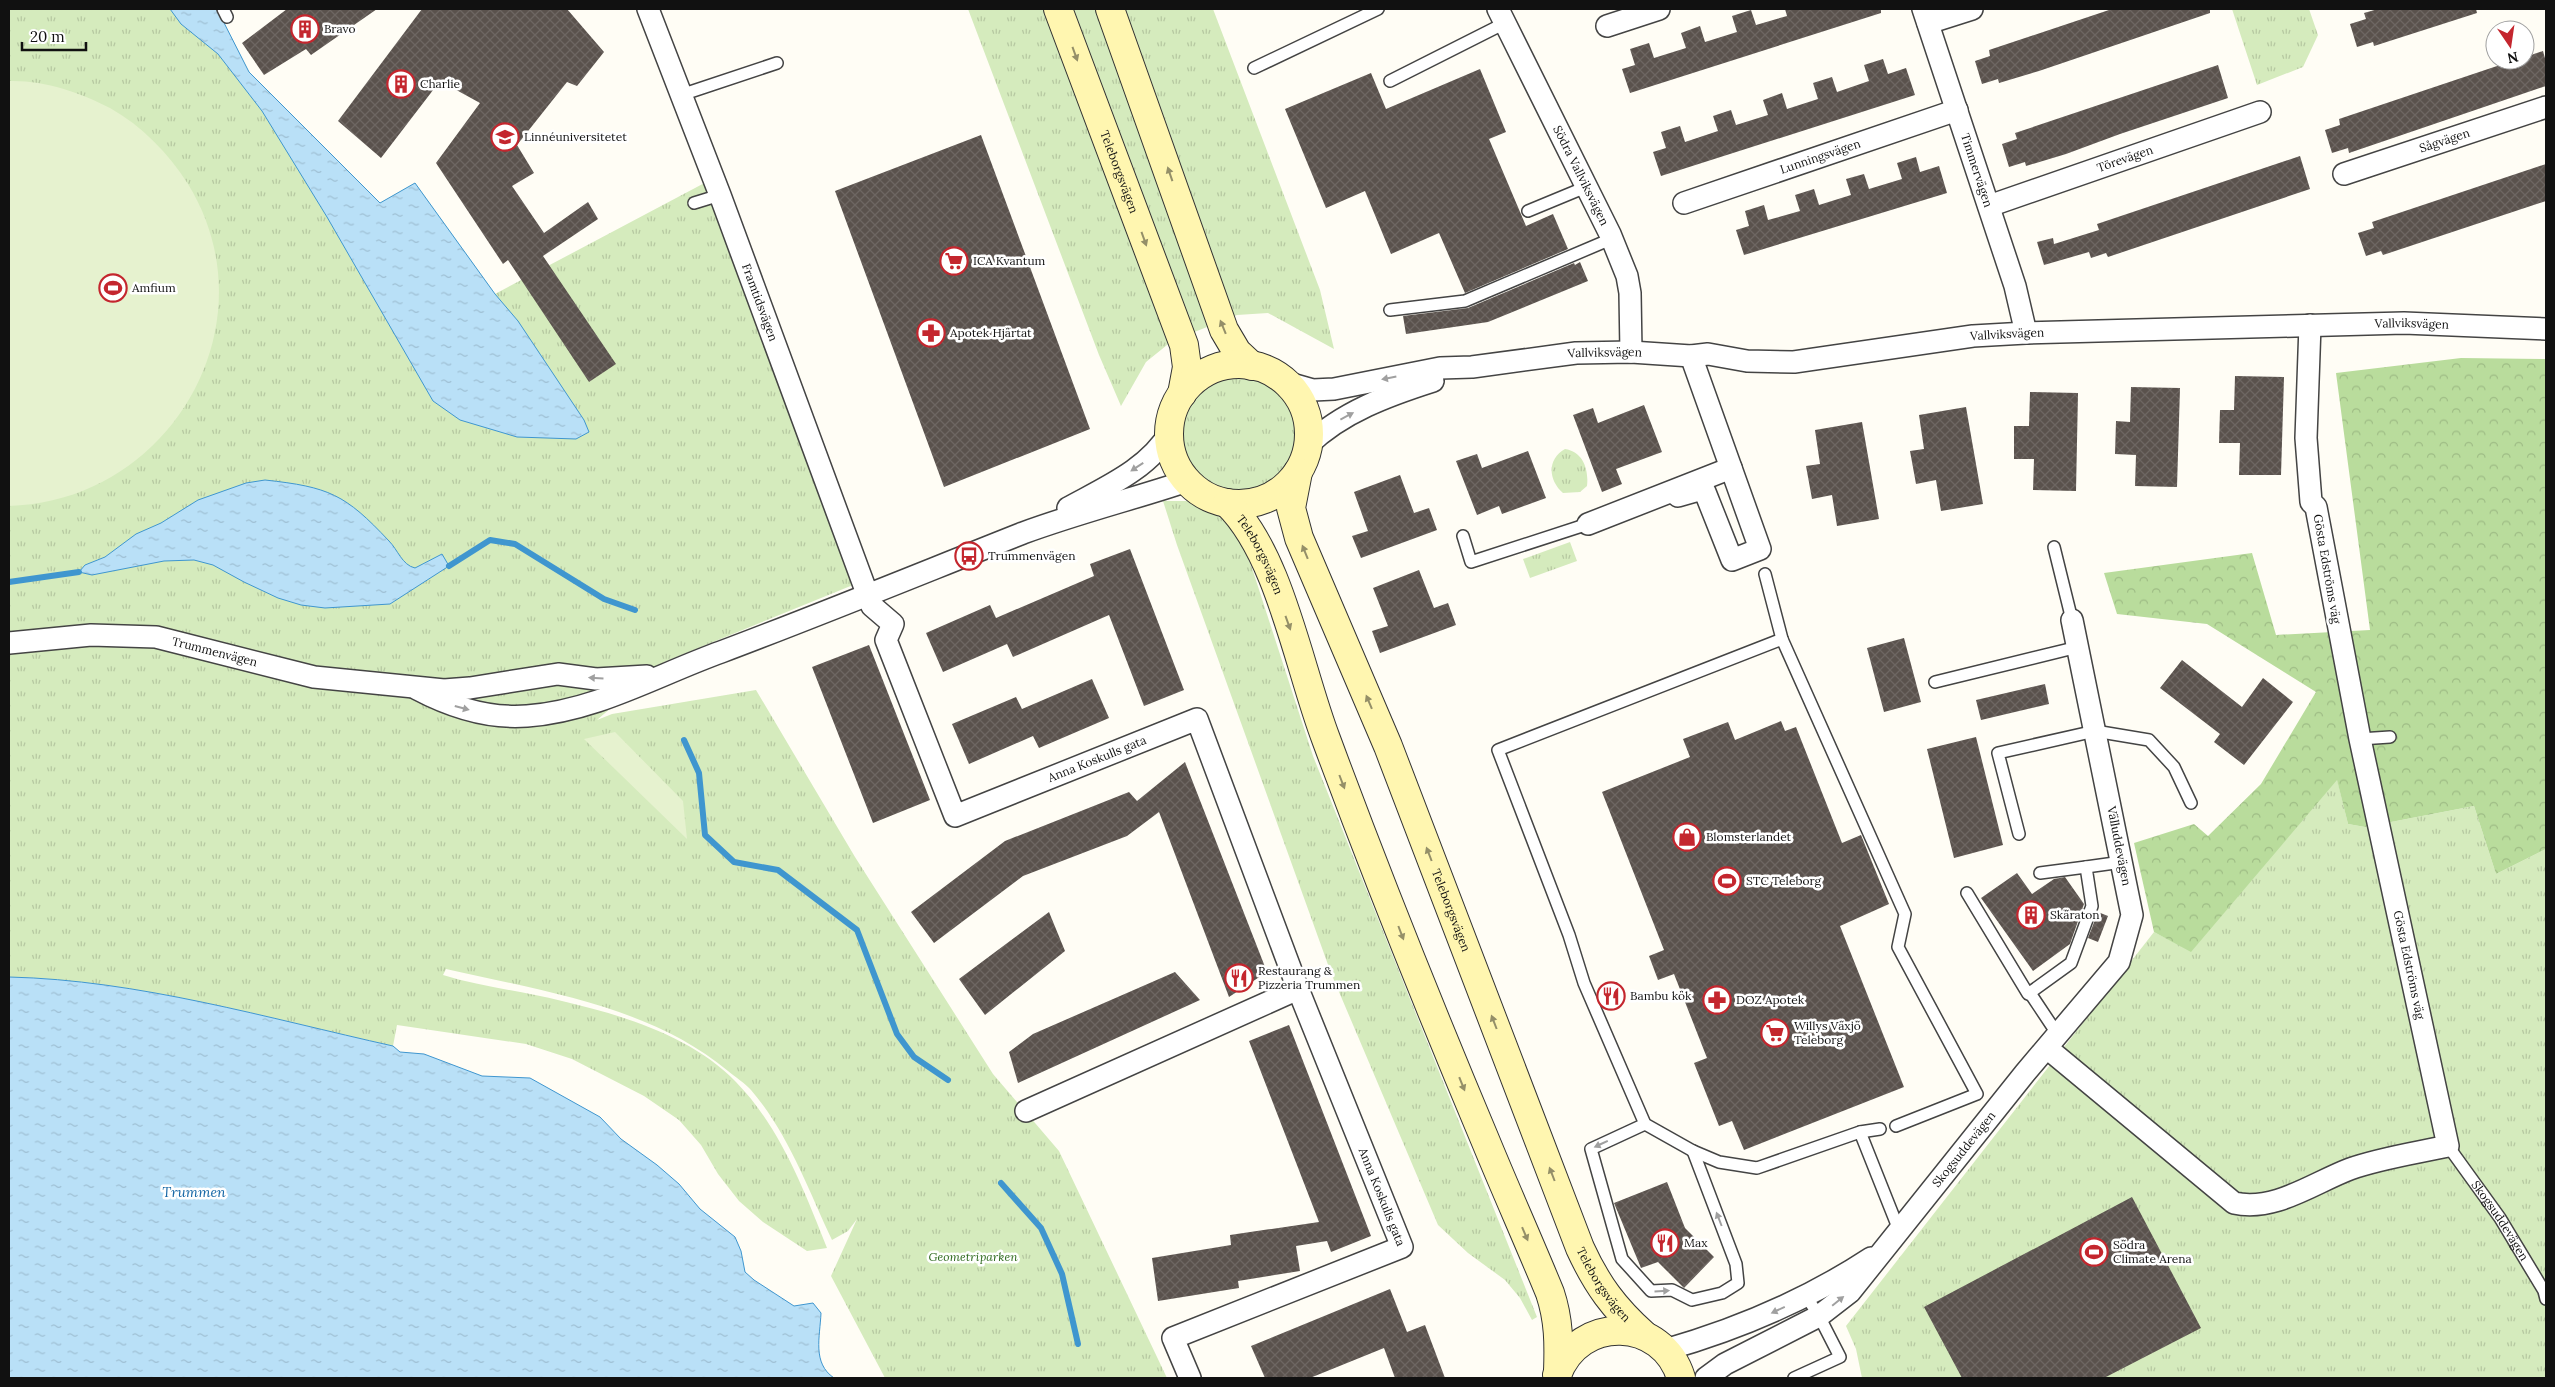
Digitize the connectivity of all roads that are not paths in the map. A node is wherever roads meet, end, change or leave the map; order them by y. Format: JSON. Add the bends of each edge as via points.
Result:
{"nodes":[{"id":1,"x":648,"y":9,"type":"edge"},
{"id":2,"x":1058,"y":9,"type":"edge"},
{"id":3,"x":1110,"y":9,"type":"edge"},
{"id":4,"x":1378,"y":9,"type":"edge"},
{"id":5,"x":1659,"y":9,"type":"edge"},
{"id":6,"x":1972,"y":9,"type":"edge"},
{"id":7,"x":1502,"y":16,"type":"edge"},
{"id":8,"x":1925,"y":16,"type":"edge"},
{"id":9,"x":1607,"y":26,"type":"dead end"},
{"id":10,"x":777,"y":63,"type":"dead end"},
{"id":11,"x":1254,"y":68,"type":"dead end"},
{"id":12,"x":1390,"y":81,"type":"dead end"},
{"id":13,"x":681,"y":95,"type":"junction"},
{"id":14,"x":2546,"y":107,"type":"edge"},
{"id":15,"x":1957,"y":110,"type":"junction"},
{"id":16,"x":2260,"y":112,"type":"dead end"},
{"id":17,"x":2344,"y":174,"type":"dead end"},
{"id":18,"x":1586,"y":187,"type":"junction"},
{"id":19,"x":720,"y":195,"type":"junction"},
{"id":20,"x":694,"y":203,"type":"dead end"},
{"id":21,"x":1684,"y":203,"type":"dead end"},
{"id":22,"x":1989,"y":206,"type":"junction"},
{"id":23,"x":1528,"y":210,"type":"dead end"},
{"id":24,"x":1611,"y":238,"type":"junction"},
{"id":25,"x":1390,"y":310,"type":"dead end"},
{"id":26,"x":2310,"y":325,"type":"junction"},
{"id":27,"x":2546,"y":329,"type":"edge"},
{"id":28,"x":2026,"y":332,"type":"junction"},
{"id":29,"x":1630,"y":352,"type":"junction"},
{"id":30,"x":1691,"y":356,"type":"junction"},
{"id":31,"x":1252,"y":366,"type":"junction"},
{"id":32,"x":1472,"y":367,"type":"junction"},
{"id":33,"x":1285,"y":382,"type":"junction"},
{"id":34,"x":1182,"y":394,"type":"junction"},
{"id":35,"x":1170,"y":432,"type":"junction"},
{"id":36,"x":1308,"y":445,"type":"junction"},
{"id":37,"x":1730,"y":468,"type":"junction"},
{"id":38,"x":1298,"y":472,"type":"junction"},
{"id":39,"x":1187,"y":481,"type":"junction"},
{"id":40,"x":1678,"y":496,"type":"dead end"},
{"id":41,"x":1227,"y":503,"type":"junction"},
{"id":42,"x":1588,"y":524,"type":"joint"},
{"id":43,"x":1024,"y":533,"type":"junction"},
{"id":44,"x":1463,"y":536,"type":"dead end"},
{"id":45,"x":2054,"y":547,"type":"dead end"},
{"id":46,"x":1765,"y":574,"type":"dead end"},
{"id":47,"x":868,"y":596,"type":"junction"},
{"id":48,"x":2072,"y":620,"type":"joint"},
{"id":49,"x":1782,"y":638,"type":"junction"},
{"id":50,"x":9,"y":643,"type":"edge"},
{"id":51,"x":2078,"y":647,"type":"junction"},
{"id":52,"x":662,"y":674,"type":"junction"},
{"id":53,"x":1935,"y":682,"type":"dead end"},
{"id":54,"x":417,"y":689,"type":"junction"},
{"id":55,"x":2095,"y":731,"type":"junction"},
{"id":56,"x":2390,"y":737,"type":"dead end"},
{"id":57,"x":2360,"y":739,"type":"junction"},
{"id":58,"x":2191,"y":803,"type":"dead end"},
{"id":59,"x":2019,"y":834,"type":"dead end"},
{"id":60,"x":2122,"y":862,"type":"junction"},
{"id":61,"x":2086,"y":867,"type":"junction"},
{"id":62,"x":2040,"y":873,"type":"dead end"},
{"id":63,"x":1967,"y":893,"type":"dead end"},
{"id":64,"x":1298,"y":989,"type":"junction"},
{"id":65,"x":2030,"y":993,"type":"junction"},
{"id":66,"x":2052,"y":1041,"type":"junction"},
{"id":67,"x":1977,"y":1094,"type":"junction"},
{"id":68,"x":2000,"y":1104,"type":"junction"},
{"id":69,"x":1026,"y":1111,"type":"dead end"},
{"id":70,"x":1645,"y":1124,"type":"junction"},
{"id":71,"x":1896,"y":1126,"type":"dead end"},
{"id":72,"x":1880,"y":1129,"type":"dead end"},
{"id":73,"x":1860,"y":1132,"type":"junction"},
{"id":74,"x":2448,"y":1146,"type":"junction"},
{"id":75,"x":1693,"y":1151,"type":"junction"},
{"id":76,"x":1900,"y":1230,"type":"junction"},
{"id":77,"x":1881,"y":1251,"type":"junction"},
{"id":78,"x":2546,"y":1294,"type":"edge"},
{"id":79,"x":1806,"y":1296,"type":"junction"},
{"id":80,"x":1818,"y":1316,"type":"junction"},
{"id":81,"x":1655,"y":1342,"type":"junction"},
{"id":82,"x":1557,"y":1375,"type":"edge"},
{"id":83,"x":1190,"y":1378,"type":"edge"},
{"id":84,"x":1681,"y":1378,"type":"edge"},
{"id":85,"x":1706,"y":1378,"type":"edge"},
{"id":86,"x":1794,"y":1378,"type":"edge"}],
"edges":[{"from":1,"to":13,"type":"street","name":"Framtidsvägen"},
{"from":2,"to":34,"type":"main road","name":"Teleborgsvägen","one_way":true,"via":[[1184,346],[1187,367]]},
{"from":31,"to":3,"type":"main road","one_way":true,"via":[[1237,352],[1224,330]]},
{"from":4,"to":11,"type":"lane"},
{"from":5,"to":9,"type":"street"},
{"from":6,"to":8,"type":"street"},
{"from":7,"to":12,"type":"lane"},
{"from":7,"to":18,"type":"street","name":"Södra Vallviksvägen"},
{"from":8,"to":15,"type":"street","name":"Timmervägen"},
{"from":10,"to":13,"type":"lane"},
{"from":13,"to":19,"type":"street","name":"Framtidsvägen"},
{"from":14,"to":17,"type":"street","name":"Sågvägen"},
{"from":15,"to":21,"type":"street","name":"Lunningsvägen"},
{"from":15,"to":22,"type":"street","name":"Timmervägen"},
{"from":16,"to":22,"type":"street","name":"Törevägen"},
{"from":18,"to":23,"type":"lane"},
{"from":18,"to":24,"type":"street","name":"Södra Vallviksvägen"},
{"from":19,"to":20,"type":"lane"},
{"from":19,"to":47,"type":"street","name":"Framtidsvägen"},
{"from":22,"to":28,"type":"street","name":"Timmervägen"},
{"from":24,"to":25,"type":"lane","via":[[1465,301]]},
{"from":24,"to":29,"type":"street","name":"Södra Vallviksvägen","via":[[1627,276],[1630,293]]},
{"from":26,"to":27,"type":"street","name":"Vallviksvägen","via":[[2404,323]]},
{"from":26,"to":28,"type":"street","name":"Vallviksvägen"},
{"from":26,"to":57,"type":"street","name":"Gösta Edströms väg","via":[[2306,438],[2311,502],[2316,507]]},
{"from":28,"to":30,"type":"street","name":"Vallviksvägen","via":[[1973,336],[1794,362],[1747,361],[1708,354]]},
{"from":29,"to":30,"type":"street","name":"Vallviksvägen"},
{"from":29,"to":32,"type":"street","name":"Vallviksvägen","via":[[1576,353]]},
{"from":30,"to":37,"type":"street"},
{"from":31,"to":33,"type":"main road"},
{"from":31,"to":34,"type":"main road","via":[[1232,365],[1213,370]]},
{"from":32,"to":33,"type":"street","name":"Vallviksvägen","one_way":true,"via":[[1440,368],[1334,389],[1313,390]]},
{"from":36,"to":32,"type":"street","name":"Vallviksvägen","one_way":true,"via":[[1343,418]]},
{"from":33,"to":36,"type":"main road","via":[[1305,410]]},
{"from":34,"to":35,"type":"main road","via":[[1173,412]]},
{"from":35,"to":39,"type":"main road","via":[[1174,458]]},
{"from":35,"to":43,"type":"street","name":"Trummenvägen","one_way":true,"via":[[1161,448],[1145,462]]},
{"from":36,"to":38,"type":"main road"},
{"from":37,"to":40,"type":"street","via":[[1760,549],[1732,560],[1705,492],[1698,490]]},
{"from":37,"to":42,"type":"street"},
{"from":38,"to":41,"type":"main road","via":[[1267,498],[1247,504]]},
{"from":81,"to":38,"type":"main road","name":"Teleborgsvägen","one_way":true,"via":[[1609,1300],[1580,1248],[1388,746],[1299,538],[1292,508]]},
{"from":39,"to":41,"type":"main road","via":[[1205,495]]},
{"from":39,"to":43,"type":"street","name":"Trummenvägen"},
{"from":41,"to":82,"type":"main road","name":"Teleborgsvägen","one_way":true,"via":[[1257,541],[1294,639],[1325,736],[1424,991],[1550,1293],[1560,1337]]},
{"from":42,"to":44,"type":"lane","via":[[1471,562]]},
{"from":43,"to":47,"type":"street","name":"Trummenvägen"},
{"from":45,"to":48,"type":"lane"},
{"from":46,"to":49,"type":"lane"},
{"from":47,"to":52,"type":"street","name":"Trummenvägen"},
{"from":47,"to":64,"type":"street","name":"Anna Koskulls gata","via":[[872,606],[893,624],[886,640],[955,816],[1197,719]]},
{"from":48,"to":51,"type":"street","name":"Välluddevägen"},
{"from":49,"to":67,"type":"lane","via":[[1904,914],[1898,947]]},
{"from":49,"to":70,"type":"lane","via":[[1498,750],[1569,935],[1584,983]]},
{"from":50,"to":54,"type":"street","name":"Trummenvägen","via":[[91,635],[156,637],[314,677]]},
{"from":51,"to":53,"type":"lane"},
{"from":51,"to":55,"type":"street","name":"Välluddevägen"},
{"from":52,"to":54,"type":"street","name":"Trummenvägen","one_way":true,"via":[[596,679],[558,674],[470,688]]},
{"from":54,"to":52,"type":"street","name":"Trummenvägen","one_way":true,"via":[[443,703],[503,718],[530,716],[616,696]]},
{"from":55,"to":58,"type":"lane","via":[[2149,740],[2174,768]]},
{"from":55,"to":59,"type":"lane","via":[[1998,753]]},
{"from":55,"to":60,"type":"street","name":"Välluddevägen"},
{"from":56,"to":57,"type":"lane"},
{"from":57,"to":74,"type":"street","name":"Gösta Edströms väg"},
{"from":60,"to":61,"type":"lane"},
{"from":60,"to":66,"type":"street","name":"Välluddevägen","via":[[2132,915],[2118,962]]},
{"from":61,"to":62,"type":"lane"},
{"from":61,"to":65,"type":"lane","via":[[2092,906],[2071,963]]},
{"from":63,"to":65,"type":"lane"},
{"from":64,"to":69,"type":"street"},
{"from":64,"to":83,"type":"street","name":"Anna Koskulls gata","via":[[1402,1247],[1173,1338]]},
{"from":65,"to":66,"type":"lane"},
{"from":66,"to":68,"type":"street","name":"Skogsuddevägen"},
{"from":66,"to":74,"type":"street","via":[[2234,1203],[2250,1206],[2286,1197],[2351,1169]]},
{"from":67,"to":68,"type":"lane"},
{"from":67,"to":71,"type":"lane"},
{"from":68,"to":76,"type":"street","name":"Skogsuddevägen"},
{"from":70,"to":75,"type":"lane"},
{"from":70,"to":75,"type":"lane","one_way":true,"via":[[1591,1149],[1598,1181],[1622,1259],[1651,1291],[1672,1290],[1692,1300],[1722,1293],[1738,1283],[1736,1264]]},
{"from":72,"to":73,"type":"lane"},
{"from":73,"to":75,"type":"lane","via":[[1757,1168],[1718,1162]]},
{"from":73,"to":76,"type":"lane"},
{"from":74,"to":78,"type":"lane","name":"Skogsuddevägen","via":[[2500,1218]]},
{"from":76,"to":77,"type":"street","name":"Skogsuddevägen"},
{"from":77,"to":79,"type":"street","name":"Skogsuddevägen"},
{"from":80,"to":77,"type":"street","name":"Skogsuddevägen","one_way":true,"via":[[1850,1292]]},
{"from":79,"to":80,"type":"lane"},
{"from":79,"to":81,"type":"street","name":"Skogsuddevägen","one_way":true,"via":[[1735,1329]]},
{"from":80,"to":85,"type":"street","name":"Skogsuddevägen","via":[[1725,1364]]},
{"from":80,"to":86,"type":"lane","via":[[1840,1357]]},
{"from":81,"to":82,"type":"main road","via":[[1618,1330],[1593,1335],[1572,1350]]},
{"from":81,"to":84,"type":"main road","name":"Teleborgsvägen","via":[[1677,1367]]}]}
